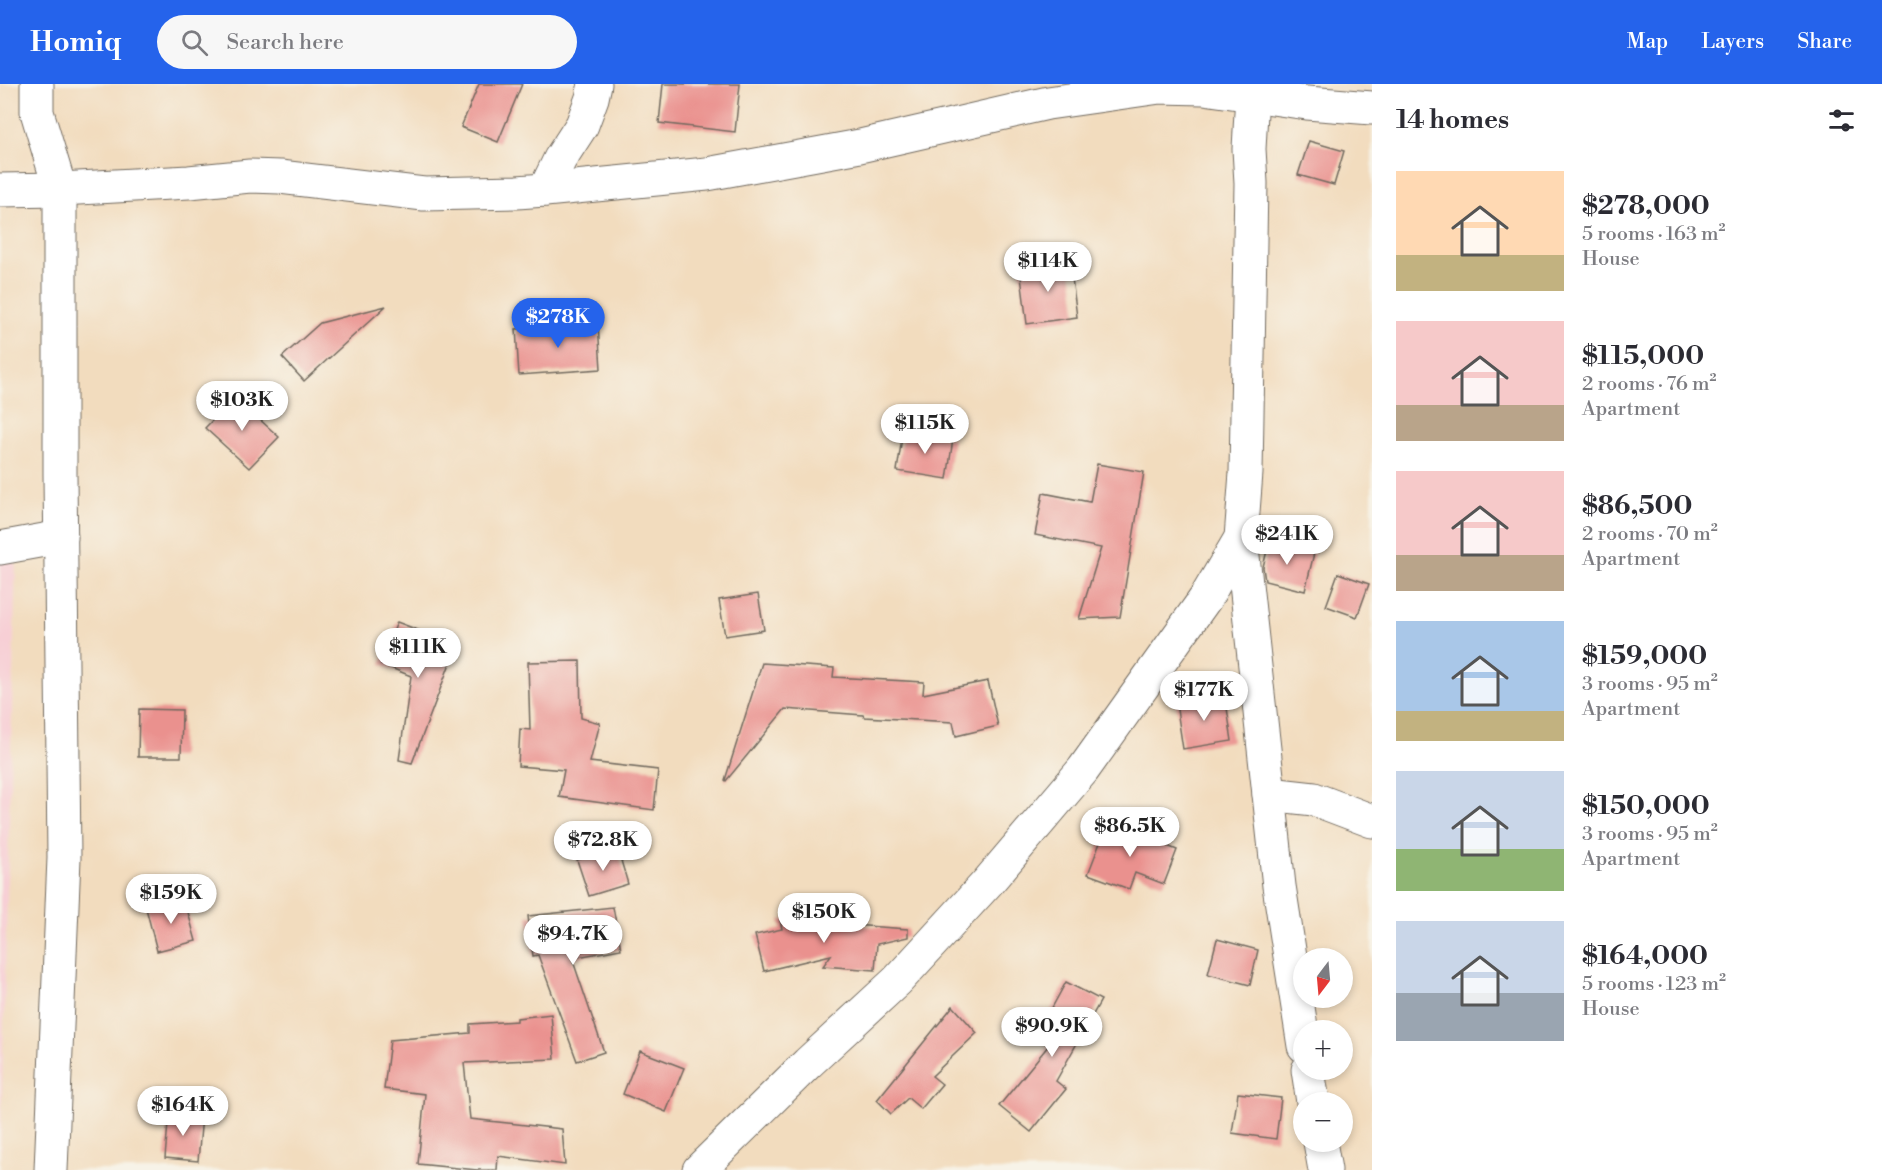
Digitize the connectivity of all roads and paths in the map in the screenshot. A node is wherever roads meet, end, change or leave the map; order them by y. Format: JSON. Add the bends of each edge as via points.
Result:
{"nodes":[{"id":1,"x":13,"y":84,"type":"edge"},
{"id":2,"x":595,"y":84,"type":"edge"},
{"id":3,"x":1269,"y":90,"type":"edge"},
{"id":4,"x":37,"y":98,"type":"edge"},
{"id":5,"x":1372,"y":108,"type":"edge"},
{"id":6,"x":60,"y":189,"type":"junction"},
{"id":7,"x":0,"y":190,"type":"edge"},
{"id":8,"x":545,"y":190,"type":"junction"},
{"id":9,"x":61,"y":537,"type":"junction"},
{"id":10,"x":1241,"y":538,"type":"junction"},
{"id":11,"x":0,"y":548,"type":"edge"},
{"id":12,"x":1269,"y":794,"type":"junction"},
{"id":13,"x":1372,"y":821,"type":"edge"},
{"id":14,"x":1300,"y":1020,"type":"edge"},
{"id":15,"x":1322,"y":1152,"type":"edge"},
{"id":16,"x":51,"y":1170,"type":"edge"},
{"id":17,"x":699,"y":1170,"type":"edge"},
{"id":18,"x":1325,"y":1170,"type":"edge"}],
"edges":[{"from":1,"to":4,"type":"street"},
{"from":2,"to":8,"type":"street","via":[[582,125]]},
{"from":3,"to":5,"type":"street","via":[[1307,103]]},
{"from":3,"to":8,"type":"street","via":[[1160,87],[1048,104],[860,146],[707,174]]},
{"from":3,"to":10,"type":"street","via":[[1249,149],[1246,473]]},
{"from":4,"to":6,"type":"street"},
{"from":6,"to":7,"type":"street"},
{"from":6,"to":8,"type":"street","via":[[250,176],[424,194]]},
{"from":6,"to":9,"type":"street"},
{"from":9,"to":11,"type":"street"},
{"from":9,"to":16,"type":"street","via":[[64,858]]},
{"from":10,"to":12,"type":"street"},
{"from":10,"to":17,"type":"street","via":[[1205,599],[1083,770],[995,873],[897,981]]},
{"from":12,"to":13,"type":"street","via":[[1314,799]]},
{"from":12,"to":14,"type":"street"},
{"from":15,"to":18,"type":"street"}]}
